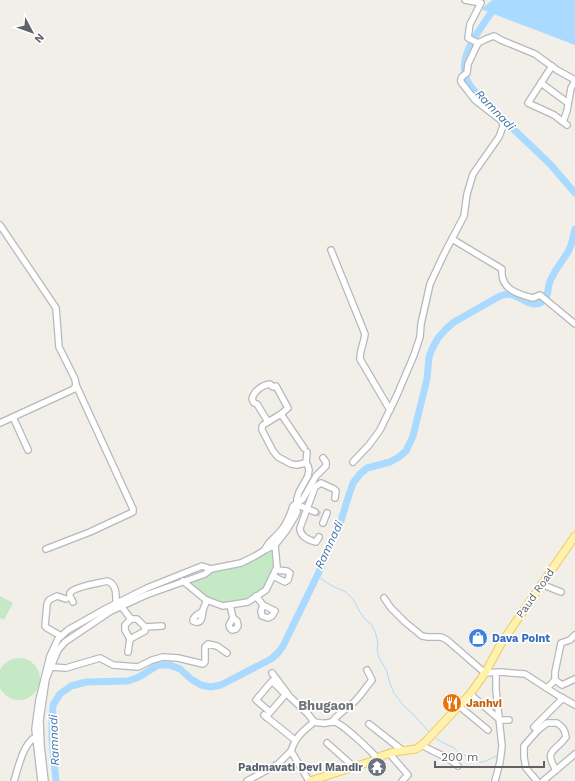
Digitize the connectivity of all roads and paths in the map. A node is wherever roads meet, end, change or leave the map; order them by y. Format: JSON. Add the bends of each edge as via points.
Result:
{"nodes":[{"id":1,"x":465,"y":0,"type":"edge"},
{"id":2,"x":482,"y":1,"type":"edge"},
{"id":3,"x":475,"y":41,"type":"junction"},
{"id":4,"x":552,"y":66,"type":"junction"},
{"id":5,"x":575,"y":80,"type":"edge"},
{"id":6,"x":541,"y":83,"type":"junction"},
{"id":7,"x":568,"y":103,"type":"junction"},
{"id":8,"x":0,"y":225,"type":"edge"},
{"id":9,"x":452,"y":239,"type":"junction"},
{"id":10,"x":331,"y":250,"type":"dead end"},
{"id":11,"x":575,"y":324,"type":"edge"},
{"id":12,"x":76,"y":385,"type":"junction"},
{"id":13,"x":390,"y":410,"type":"junction"},
{"id":14,"x":281,"y":414,"type":"junction"},
{"id":15,"x":13,"y":417,"type":"junction"},
{"id":16,"x":268,"y":422,"type":"junction"},
{"id":17,"x":0,"y":424,"type":"edge"},
{"id":18,"x":28,"y":450,"type":"dead end"},
{"id":19,"x":323,"y":458,"type":"dead end"},
{"id":20,"x":353,"y":462,"type":"dead end"},
{"id":21,"x":306,"y":463,"type":"junction"},
{"id":22,"x":335,"y":498,"type":"dead end"},
{"id":23,"x":298,"y":504,"type":"junction"},
{"id":24,"x":307,"y":509,"type":"junction"},
{"id":25,"x":315,"y":512,"type":"tunnel mouth"},
{"id":26,"x":327,"y":513,"type":"dead end"},
{"id":27,"x":324,"y":523,"type":"dead end"},
{"id":28,"x":575,"y":536,"type":"edge"},
{"id":29,"x":319,"y":537,"type":"dead end"},
{"id":30,"x":275,"y":545,"type":"junction"},
{"id":31,"x":46,"y":549,"type":"dead end"},
{"id":32,"x":265,"y":550,"type":"junction"},
{"id":33,"x":211,"y":569,"type":"junction"},
{"id":34,"x":276,"y":570,"type":"junction"},
{"id":35,"x":273,"y":576,"type":"junction"},
{"id":36,"x":183,"y":581,"type":"junction"},
{"id":37,"x":542,"y":584,"type":"junction"},
{"id":38,"x":561,"y":592,"type":"dead end"},
{"id":39,"x":256,"y":596,"type":"junction"},
{"id":40,"x":384,"y":598,"type":"dead end"},
{"id":41,"x":66,"y":599,"type":"dead end"},
{"id":42,"x":207,"y":600,"type":"junction"},
{"id":43,"x":73,"y":602,"type":"dead end"},
{"id":44,"x":118,"y":605,"type":"junction"},
{"id":45,"x":230,"y":605,"type":"junction"},
{"id":46,"x":263,"y":605,"type":"dead end"},
{"id":47,"x":203,"y":611,"type":"dead end"},
{"id":48,"x":233,"y":618,"type":"dead end"},
{"id":49,"x":131,"y":619,"type":"junction"},
{"id":50,"x":162,"y":626,"type":"dead end"},
{"id":51,"x":145,"y":627,"type":"junction"},
{"id":52,"x":575,"y":635,"type":"edge"},
{"id":53,"x":61,"y":636,"type":"junction"},
{"id":54,"x":130,"y":639,"type":"junction"},
{"id":55,"x":56,"y":649,"type":"junction"},
{"id":56,"x":128,"y":652,"type":"dead end"},
{"id":57,"x":227,"y":653,"type":"dead end"},
{"id":58,"x":52,"y":667,"type":"junction"},
{"id":59,"x":367,"y":670,"type":"dead end"},
{"id":60,"x":272,"y":673,"type":"dead end"},
{"id":61,"x":485,"y":673,"type":"junction"},
{"id":62,"x":496,"y":673,"type":"junction"},
{"id":63,"x":575,"y":679,"type":"edge"},
{"id":64,"x":555,"y":680,"type":"junction"},
{"id":65,"x":546,"y":688,"type":"junction"},
{"id":66,"x":470,"y":694,"type":"junction"},
{"id":67,"x":565,"y":699,"type":"junction"},
{"id":68,"x":574,"y":704,"type":"edge"},
{"id":69,"x":459,"y":706,"type":"junction"},
{"id":70,"x":270,"y":712,"type":"junction"},
{"id":71,"x":500,"y":720,"type":"junction"},
{"id":72,"x":509,"y":720,"type":"dead end"},
{"id":73,"x":314,"y":722,"type":"junction"},
{"id":74,"x":332,"y":722,"type":"junction"},
{"id":75,"x":369,"y":724,"type":"dead end"},
{"id":76,"x":536,"y":729,"type":"junction"},
{"id":77,"x":488,"y":730,"type":"dead end"},
{"id":78,"x":38,"y":736,"type":"junction"},
{"id":79,"x":295,"y":740,"type":"junction"},
{"id":80,"x":327,"y":743,"type":"dead end"},
{"id":81,"x":422,"y":745,"type":"junction"},
{"id":82,"x":402,"y":750,"type":"junction"},
{"id":83,"x":291,"y":751,"type":"junction"},
{"id":84,"x":389,"y":753,"type":"junction"},
{"id":85,"x":575,"y":754,"type":"edge"},
{"id":86,"x":378,"y":759,"type":"junction"},
{"id":87,"x":458,"y":766,"type":"dead end"},
{"id":88,"x":354,"y":767,"type":"junction"},
{"id":89,"x":556,"y":770,"type":"junction"},
{"id":90,"x":314,"y":780,"type":"edge"},
{"id":91,"x":14,"y":781,"type":"edge"},
{"id":92,"x":40,"y":781,"type":"edge"},
{"id":93,"x":45,"y":781,"type":"edge"},
{"id":94,"x":247,"y":781,"type":"edge"},
{"id":95,"x":402,"y":781,"type":"edge"},
{"id":96,"x":495,"y":781,"type":"edge"},
{"id":97,"x":537,"y":781,"type":"edge"},
{"id":98,"x":543,"y":781,"type":"edge"}],
"edges":[{"from":1,"to":2,"type":"street"},
{"from":2,"to":3,"type":"street","via":[[470,24],[468,38]]},
{"from":3,"to":4,"type":"street","via":[[494,36],[535,54]]},
{"from":3,"to":9,"type":"street","via":[[461,82],[475,100],[502,121],[503,126],[499,137],[473,174],[464,216]]},
{"from":4,"to":5,"type":"street"},
{"from":4,"to":6,"type":"street"},
{"from":5,"to":7,"type":"street","via":[[570,88]]},
{"from":6,"to":7,"type":"street"},
{"from":6,"to":7,"type":"street","via":[[528,103],[554,115],[565,124]]},
{"from":8,"to":12,"type":"street","via":[[56,308],[58,347],[76,379]]},
{"from":9,"to":11,"type":"street","via":[[502,269],[501,277],[508,288],[533,298],[540,295]]},
{"from":9,"to":13,"type":"street","via":[[430,284],[414,355]]},
{"from":10,"to":13,"type":"street","via":[[365,334],[360,359]]},
{"from":12,"to":15,"type":"street","via":[[74,389]]},
{"from":12,"to":31,"type":"street","via":[[133,512]]},
{"from":13,"to":20,"type":"street","via":[[374,439]]},
{"from":14,"to":16,"type":"street"},
{"from":14,"to":16,"type":"street","via":[[288,408],[287,405],[276,386],[266,384],[256,391],[252,399]]},
{"from":14,"to":21,"type":"street","via":[[306,450]]},
{"from":15,"to":17,"type":"street"},
{"from":15,"to":18,"type":"street"},
{"from":16,"to":21,"type":"street","via":[[263,425],[262,430],[278,457],[291,464]]},
{"from":19,"to":23,"type":"street","via":[[326,466],[316,476]]},
{"from":21,"to":23,"type":"street","via":[[308,476],[299,492]]},
{"from":22,"to":24,"type":"street","via":[[334,488],[321,483],[315,487]]},
{"from":23,"to":24,"type":"street"},
{"from":23,"to":30,"type":"street","via":[[294,518]]},
{"from":23,"to":32,"type":"street","via":[[293,506],[286,524],[269,541]]},
{"from":24,"to":25,"type":"street"},
{"from":24,"to":29,"type":"street","via":[[300,531],[305,538],[316,542]]},
{"from":26,"to":27,"type":"street"},
{"from":28,"to":37,"type":"main road","name":"Paud Road"},
{"from":30,"to":32,"type":"street"},
{"from":30,"to":34,"type":"street"},
{"from":32,"to":33,"type":"street","via":[[241,563]]},
{"from":33,"to":36,"type":"street","via":[[205,574]]},
{"from":33,"to":44,"type":"street","via":[[202,566],[146,588]]},
{"from":34,"to":35,"type":"street"},
{"from":34,"to":35,"type":"street","via":[[290,573],[288,580],[285,582]]},
{"from":35,"to":39,"type":"street","via":[[266,590]]},
{"from":36,"to":42,"type":"street"},
{"from":36,"to":44,"type":"street"},
{"from":37,"to":38,"type":"street"},
{"from":37,"to":61,"type":"main road","name":"Paud Road","via":[[502,642]]},
{"from":39,"to":45,"type":"street","via":[[248,602]]},
{"from":39,"to":46,"type":"street"},
{"from":40,"to":61,"type":"street","via":[[391,608],[422,636],[441,637],[447,640]]},
{"from":41,"to":53,"type":"street","via":[[57,596],[47,604],[45,626]]},
{"from":42,"to":45,"type":"street","via":[[223,606]]},
{"from":42,"to":47,"type":"street"},
{"from":43,"to":44,"type":"street","via":[[70,596],[73,590],[111,582]]},
{"from":44,"to":49,"type":"street"},
{"from":44,"to":53,"type":"street"},
{"from":44,"to":55,"type":"street"},
{"from":45,"to":48,"type":"street"},
{"from":49,"to":51,"type":"street","via":[[137,619]]},
{"from":49,"to":54,"type":"street","via":[[125,625]]},
{"from":50,"to":51,"type":"street"},
{"from":51,"to":54,"type":"street","via":[[145,631]]},
{"from":52,"to":64,"type":"street","via":[[561,643]]},
{"from":53,"to":55,"type":"street"},
{"from":54,"to":56,"type":"street"},
{"from":55,"to":58,"type":"street"},
{"from":55,"to":78,"type":"street","via":[[50,656],[38,700],[35,729]]},
{"from":57,"to":58,"type":"street","via":[[217,646],[208,644],[205,647],[203,664],[162,657],[138,667],[113,666],[100,658],[66,668]]},
{"from":58,"to":78,"type":"street","via":[[46,680]]},
{"from":59,"to":74,"type":"street","via":[[372,680],[359,697]]},
{"from":60,"to":73,"type":"street"},
{"from":61,"to":62,"type":"street"},
{"from":61,"to":66,"type":"main road","name":"Paud Road"},
{"from":62,"to":65,"type":"street","via":[[525,674]]},
{"from":62,"to":71,"type":"street"},
{"from":63,"to":64,"type":"street","via":[[562,685]]},
{"from":64,"to":65,"type":"street"},
{"from":65,"to":67,"type":"street"},
{"from":66,"to":69,"type":"main road","name":"Paud Road"},
{"from":66,"to":71,"type":"street"},
{"from":67,"to":68,"type":"street"},
{"from":67,"to":76,"type":"street"},
{"from":69,"to":77,"type":"street"},
{"from":69,"to":81,"type":"main road","name":"Paud Road"},
{"from":70,"to":70,"type":"street","via":[[285,695],[272,681],[256,700]]},
{"from":70,"to":79,"type":"street","via":[[265,716]]},
{"from":71,"to":72,"type":"street"},
{"from":71,"to":96,"type":"street","via":[[502,746]]},
{"from":73,"to":74,"type":"street"},
{"from":73,"to":79,"type":"street"},
{"from":74,"to":86,"type":"street","via":[[339,724],[371,750]]},
{"from":75,"to":82,"type":"street"},
{"from":76,"to":89,"type":"street","via":[[547,723],[557,723],[565,731],[564,741],[550,756]]},
{"from":76,"to":97,"type":"street","via":[[524,746],[524,757],[526,768]]},
{"from":78,"to":91,"type":"street","via":[[31,740],[23,753]]},
{"from":78,"to":92,"type":"street"},
{"from":78,"to":93,"type":"street"},
{"from":79,"to":83,"type":"street"},
{"from":80,"to":88,"type":"street"},
{"from":81,"to":82,"type":"main road","via":[[416,749]]},
{"from":81,"to":87,"type":"street","via":[[450,759]]},
{"from":82,"to":84,"type":"main road"},
{"from":83,"to":90,"type":"street"},
{"from":83,"to":94,"type":"street","via":[[278,764]]},
{"from":84,"to":86,"type":"main road"},
{"from":84,"to":95,"type":"street","via":[[408,775]]},
{"from":85,"to":89,"type":"street"},
{"from":86,"to":88,"type":"main road"},
{"from":88,"to":90,"type":"main road"},
{"from":89,"to":98,"type":"street"}]}
